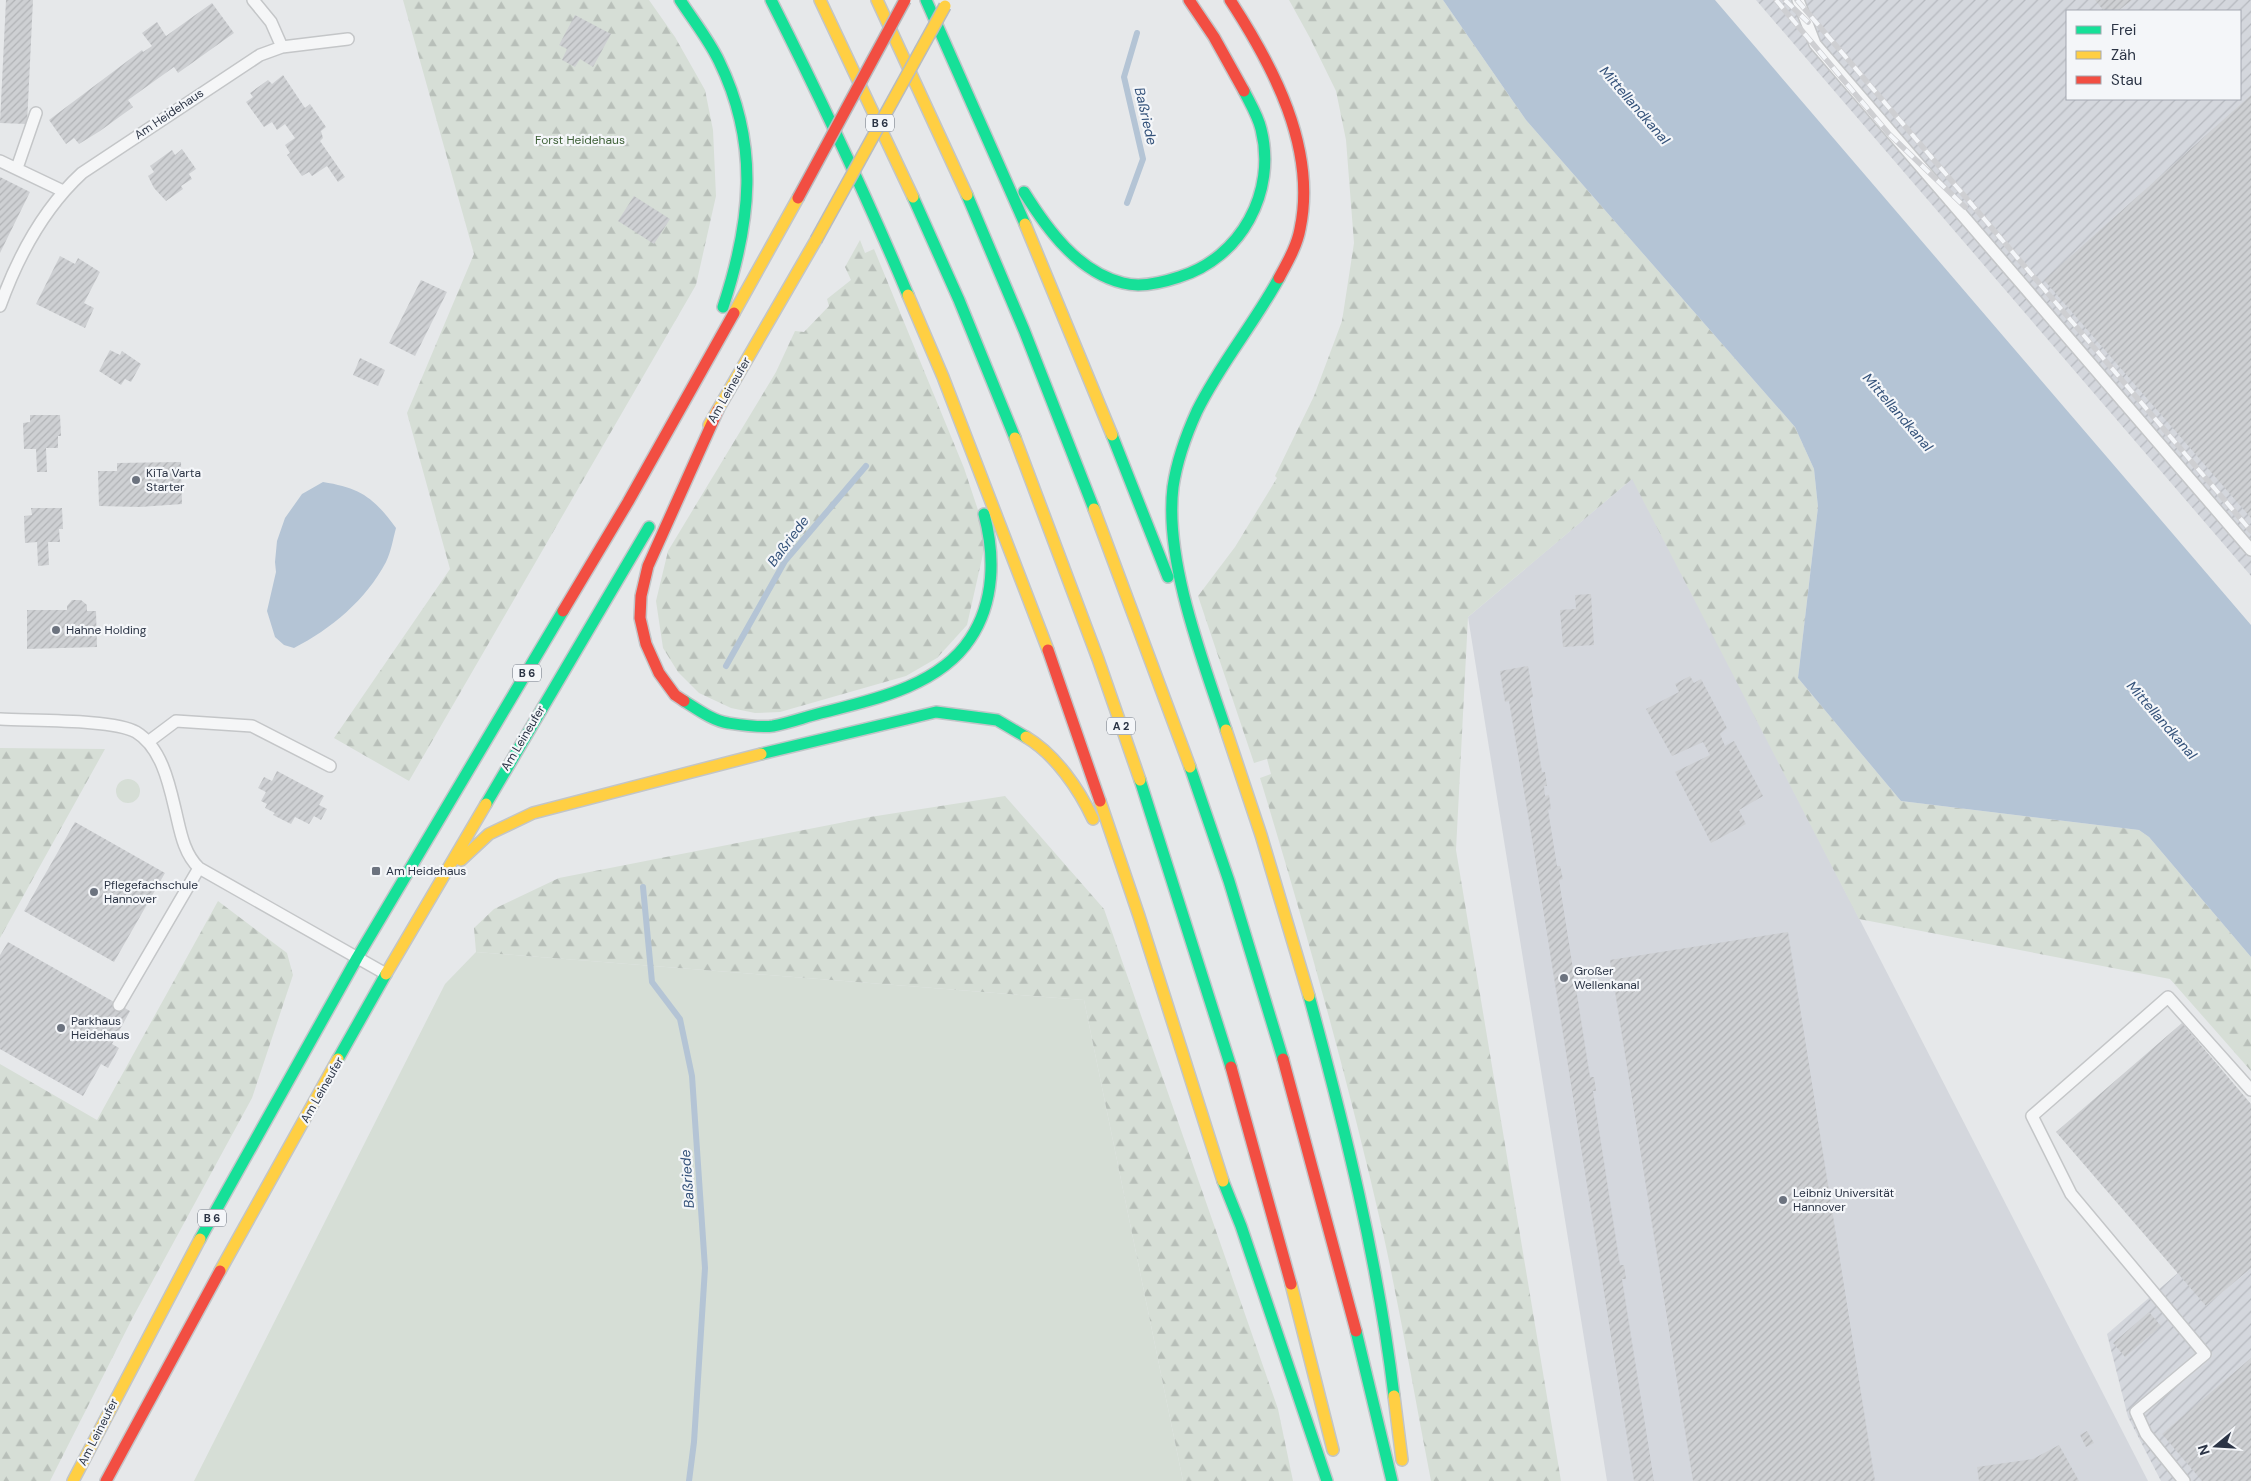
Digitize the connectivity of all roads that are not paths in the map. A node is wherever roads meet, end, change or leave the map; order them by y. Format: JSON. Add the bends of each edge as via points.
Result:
{"nodes":[{"id":1,"x":254,"y":0,"type":"edge"},
{"id":2,"x":680,"y":0,"type":"edge"},
{"id":3,"x":771,"y":0,"type":"edge"},
{"id":4,"x":820,"y":0,"type":"edge"},
{"id":5,"x":877,"y":0,"type":"edge"},
{"id":6,"x":905,"y":0,"type":"edge"},
{"id":7,"x":926,"y":0,"type":"edge"},
{"id":8,"x":1189,"y":0,"type":"edge"},
{"id":9,"x":1230,"y":0,"type":"edge"},
{"id":10,"x":1798,"y":0,"type":"edge"},
{"id":11,"x":948,"y":2,"type":"edge"},
{"id":12,"x":769,"y":23,"type":"dead end"},
{"id":13,"x":348,"y":39,"type":"dead end"},
{"id":14,"x":282,"y":47,"type":"junction"},
{"id":15,"x":810,"y":77,"type":"junction"},
{"id":16,"x":972,"y":99,"type":"junction"},
{"id":17,"x":36,"y":113,"type":"dead end"},
{"id":18,"x":0,"y":161,"type":"edge"},
{"id":19,"x":17,"y":168,"type":"junction"},
{"id":20,"x":63,"y":191,"type":"junction"},
{"id":21,"x":0,"y":306,"type":"edge"},
{"id":22,"x":943,"y":377,"type":"junction"},
{"id":23,"x":694,"y":386,"type":"junction"},
{"id":24,"x":718,"y":410,"type":"junction"},
{"id":25,"x":663,"y":503,"type":"dead end"},
{"id":26,"x":652,"y":520,"type":"dead end"},
{"id":27,"x":2251,"y":550,"type":"edge"},
{"id":28,"x":1219,"y":712,"type":"junction"},
{"id":29,"x":0,"y":719,"type":"edge"},
{"id":30,"x":148,"y":742,"type":"junction"},
{"id":31,"x":330,"y":766,"type":"dead end"},
{"id":32,"x":199,"y":868,"type":"junction"},
{"id":33,"x":441,"y":878,"type":"junction"},
{"id":34,"x":1139,"y":916,"type":"junction"},
{"id":35,"x":357,"y":958,"type":"junction"},
{"id":36,"x":386,"y":974,"type":"junction"},
{"id":37,"x":119,"y":1005,"type":"dead end"},
{"id":38,"x":2251,"y":1090,"type":"edge"},
{"id":39,"x":1336,"y":1463,"type":"dead end"},
{"id":40,"x":1404,"y":1472,"type":"dead end"},
{"id":41,"x":72,"y":1481,"type":"edge"},
{"id":42,"x":106,"y":1481,"type":"edge"},
{"id":43,"x":1327,"y":1481,"type":"edge"},
{"id":44,"x":1392,"y":1481,"type":"edge"},
{"id":45,"x":2184,"y":1481,"type":"edge"}],
"edges":[{"from":1,"to":14,"type":"lane","via":[[271,22]]},
{"from":2,"to":23,"type":"main road","via":[[719,61],[738,107],[747,148],[748,197],[744,243]]},
{"from":3,"to":15,"type":"main road"},
{"from":4,"to":39,"type":"main road","number":"A 2","via":[[944,269],[1000,400],[1087,630],[1172,872],[1229,1056],[1275,1218]]},
{"from":5,"to":44,"type":"main road","via":[[1043,378],[1124,583],[1218,852],[1274,1026],[1322,1195]]},
{"from":6,"to":23,"type":"main road","name":"Am Leineufer","number":"B 6","bridge":true},
{"from":7,"to":16,"type":"main road"},
{"from":8,"to":16,"type":"main road","via":[[1207,22],[1248,100],[1261,129],[1264,163],[1261,195],[1250,220],[1220,257],[1195,273],[1148,285],[1122,283],[1100,274],[1060,243],[1030,201]]},
{"from":9,"to":28,"type":"main road","via":[[1269,66],[1289,109],[1304,195],[1300,230],[1275,286],[1203,396],[1182,448],[1172,504],[1175,556]]},
{"from":10,"to":27,"type":"lane","via":[[1815,44]]},
{"from":11,"to":24,"type":"main road","name":"Am Leineufer","number":"B 6","bridge":true},
{"from":12,"to":15,"type":"main road"},
{"from":13,"to":14,"type":"lane","name":"Am Heidehaus"},
{"from":14,"to":20,"type":"lane","name":"Am Heidehaus","via":[[242,65],[82,173]]},
{"from":15,"to":22,"type":"main road","via":[[876,219]]},
{"from":16,"to":28,"type":"main road","via":[[1106,415]]},
{"from":17,"to":19,"type":"lane"},
{"from":18,"to":19,"type":"lane"},
{"from":19,"to":20,"type":"lane"},
{"from":20,"to":21,"type":"lane","name":"Am Heidehaus","via":[[28,241]]},
{"from":22,"to":24,"type":"main road","via":[[978,486],[989,533],[992,573],[983,612],[971,638],[949,663],[914,684],[854,706],[772,726],[726,723],[675,695],[659,672],[646,644],[640,618],[648,566]]},
{"from":22,"to":34,"type":"main road","via":[[1046,643]]},
{"from":23,"to":35,"type":"main road","name":"Am Leineufer","number":"B 6"},
{"from":24,"to":25,"type":"main road","name":"Am Leineufer","number":"B 6"},
{"from":26,"to":33,"type":"main road","name":"Am Leineufer","number":"B 6"},
{"from":28,"to":40,"type":"main road","via":[[1260,834],[1327,1064],[1378,1289]]},
{"from":29,"to":30,"type":"lane","via":[[103,724],[126,728]]},
{"from":30,"to":31,"type":"lane","via":[[176,721],[252,726]]},
{"from":30,"to":32,"type":"lane","via":[[169,783],[185,847]]},
{"from":32,"to":35,"type":"lane"},
{"from":32,"to":37,"type":"lane"},
{"from":33,"to":34,"type":"main road","via":[[489,834],[532,813],[936,712],[997,720],[1039,745],[1082,796]]},
{"from":33,"to":36,"type":"main road","name":"Am Leineufer","number":"B 6"},
{"from":34,"to":43,"type":"main road","via":[[1224,1186]]},
{"from":35,"to":36,"type":"lane"},
{"from":35,"to":41,"type":"main road","name":"Am Leineufer","number":"B 6","via":[[202,1236]]},
{"from":36,"to":42,"type":"main road","name":"Am Leineufer","number":"B 6"},
{"from":38,"to":45,"type":"lane","via":[[2168,997],[2032,1116],[2070,1194],[2206,1354],[2136,1412],[2146,1434]]}]}
